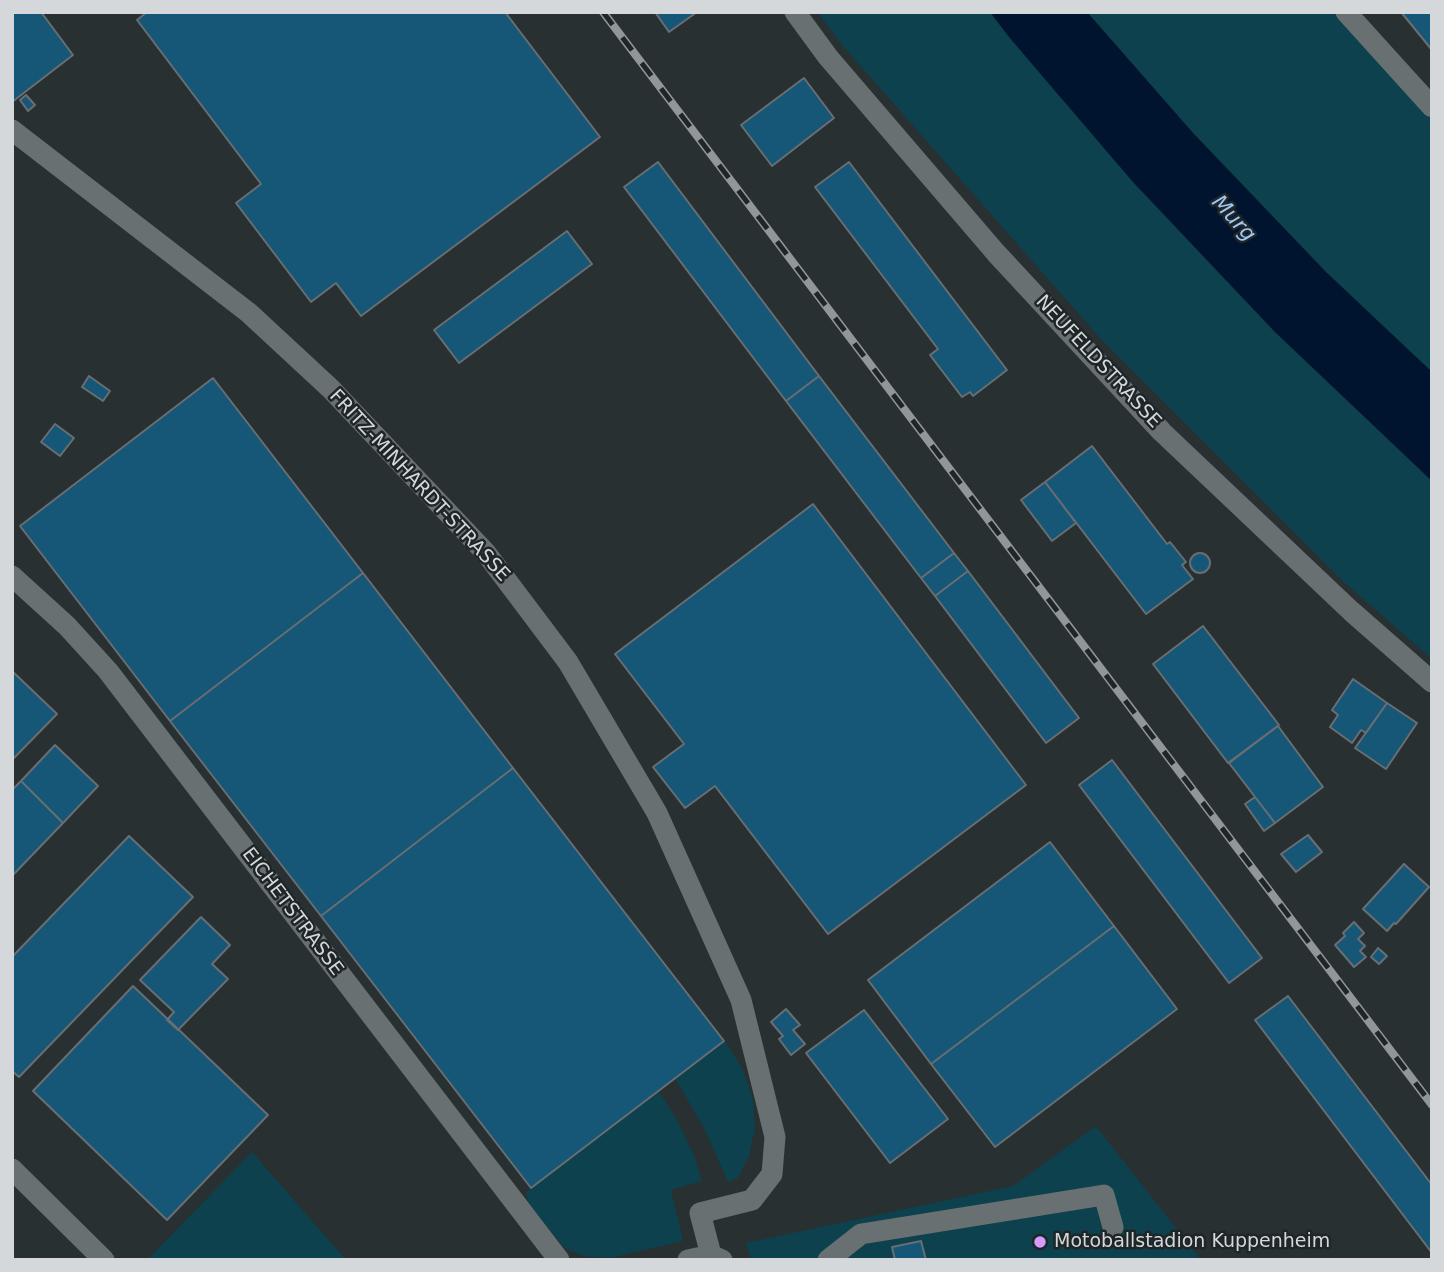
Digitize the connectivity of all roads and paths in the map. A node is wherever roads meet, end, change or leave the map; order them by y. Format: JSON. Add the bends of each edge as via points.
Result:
{"nodes":[{"id":1,"x":795,"y":12,"type":"edge"},
{"id":2,"x":1346,"y":12,"type":"edge"},
{"id":3,"x":1432,"y":107,"type":"edge"},
{"id":4,"x":12,"y":130,"type":"edge"},
{"id":5,"x":12,"y":576,"type":"edge"},
{"id":6,"x":1432,"y":682,"type":"edge"},
{"id":7,"x":12,"y":1169,"type":"edge"},
{"id":8,"x":1114,"y":1227,"type":"dead end"},
{"id":9,"x":717,"y":1258,"type":"edge"},
{"id":10,"x":104,"y":1260,"type":"edge"},
{"id":11,"x":559,"y":1260,"type":"edge"},
{"id":12,"x":688,"y":1260,"type":"edge"},
{"id":13,"x":828,"y":1260,"type":"edge"}],
"edges":[{"from":1,"to":6,"type":"street","name":"NEUFELDSTRASSE","via":[[996,253],[1162,432]]},
{"from":2,"to":3,"type":"street"},
{"from":4,"to":9,"type":"street","name":"FRITZ-MINHARDT-STRASSE","via":[[249,313],[331,390],[486,554],[568,662],[657,813],[741,1000],[775,1137],[772,1174],[752,1200],[700,1213]]},
{"from":5,"to":11,"type":"street","name":"EICHETSTRASSE","via":[[108,671]]},
{"from":7,"to":10,"type":"street"},
{"from":8,"to":13,"type":"street","via":[[1104,1195],[860,1234]]},
{"from":9,"to":12,"type":"street"}]}
